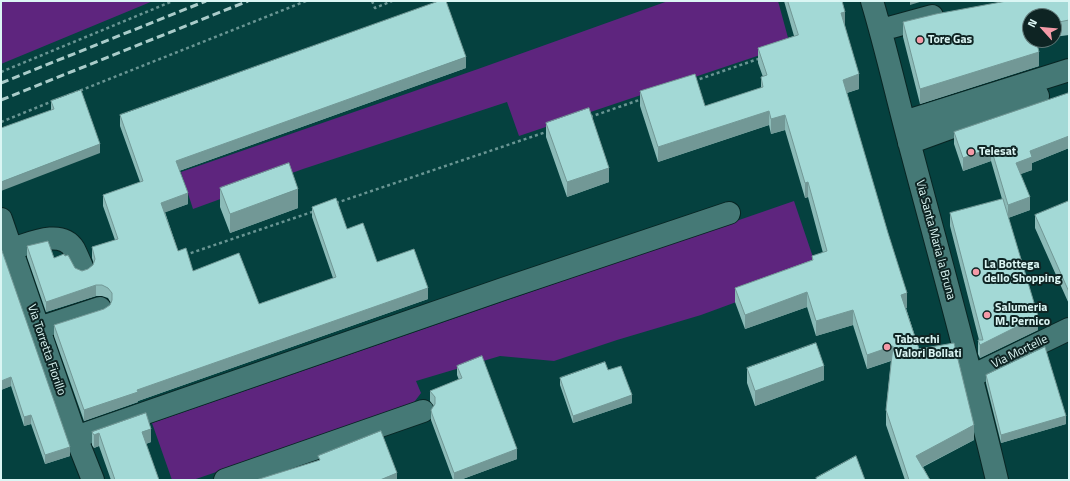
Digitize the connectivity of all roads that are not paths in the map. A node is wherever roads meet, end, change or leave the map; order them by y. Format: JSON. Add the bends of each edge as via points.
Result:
{"nodes":[{"id":1,"x":872,"y":1,"type":"edge"},
{"id":2,"x":948,"y":13,"type":"edge"},
{"id":3,"x":881,"y":30,"type":"junction"},
{"id":4,"x":1069,"y":70,"type":"edge"},
{"id":5,"x":1069,"y":85,"type":"edge"},
{"id":6,"x":904,"y":122,"type":"junction"},
{"id":7,"x":909,"y":143,"type":"junction"},
{"id":8,"x":729,"y":213,"type":"dead end"},
{"id":9,"x":1,"y":219,"type":"edge"},
{"id":10,"x":12,"y":249,"type":"junction"},
{"id":11,"x":83,"y":269,"type":"edge"},
{"id":12,"x":100,"y":308,"type":"dead end"},
{"id":13,"x":39,"y":328,"type":"junction"},
{"id":14,"x":1069,"y":328,"type":"edge"},
{"id":15,"x":972,"y":376,"type":"junction"},
{"id":16,"x":423,"y":411,"type":"dead end"},
{"id":17,"x":76,"y":437,"type":"junction"},
{"id":18,"x":93,"y":480,"type":"edge"},
{"id":19,"x":225,"y":480,"type":"edge"},
{"id":20,"x":997,"y":480,"type":"edge"}],
"edges":[{"from":1,"to":3,"type":"street","name":"Via Santa Maria la Bruna"},
{"from":2,"to":3,"type":"street"},
{"from":3,"to":6,"type":"street","name":"Via Santa Maria la Bruna"},
{"from":4,"to":6,"type":"street"},
{"from":5,"to":7,"type":"street"},
{"from":6,"to":7,"type":"street","name":"Via Santa Maria la Bruna"},
{"from":7,"to":15,"type":"street","name":"Via Santa Maria la Bruna"},
{"from":8,"to":17,"type":"street","via":[[510,286]]},
{"from":9,"to":10,"type":"street","name":"Via Torretta Fiorillo"},
{"from":10,"to":11,"type":"street","via":[[45,239],[60,238],[73,247]]},
{"from":10,"to":13,"type":"street","name":"Via Torretta Fiorillo"},
{"from":12,"to":13,"type":"street"},
{"from":13,"to":17,"type":"street","name":"Via Torretta Fiorillo"},
{"from":14,"to":15,"type":"street","name":"Via Mortelle"},
{"from":15,"to":20,"type":"street","name":"Via Santa Maria la Bruna"},
{"from":16,"to":19,"type":"street"},
{"from":17,"to":18,"type":"street","name":"Via Torretta Fiorillo"}]}
